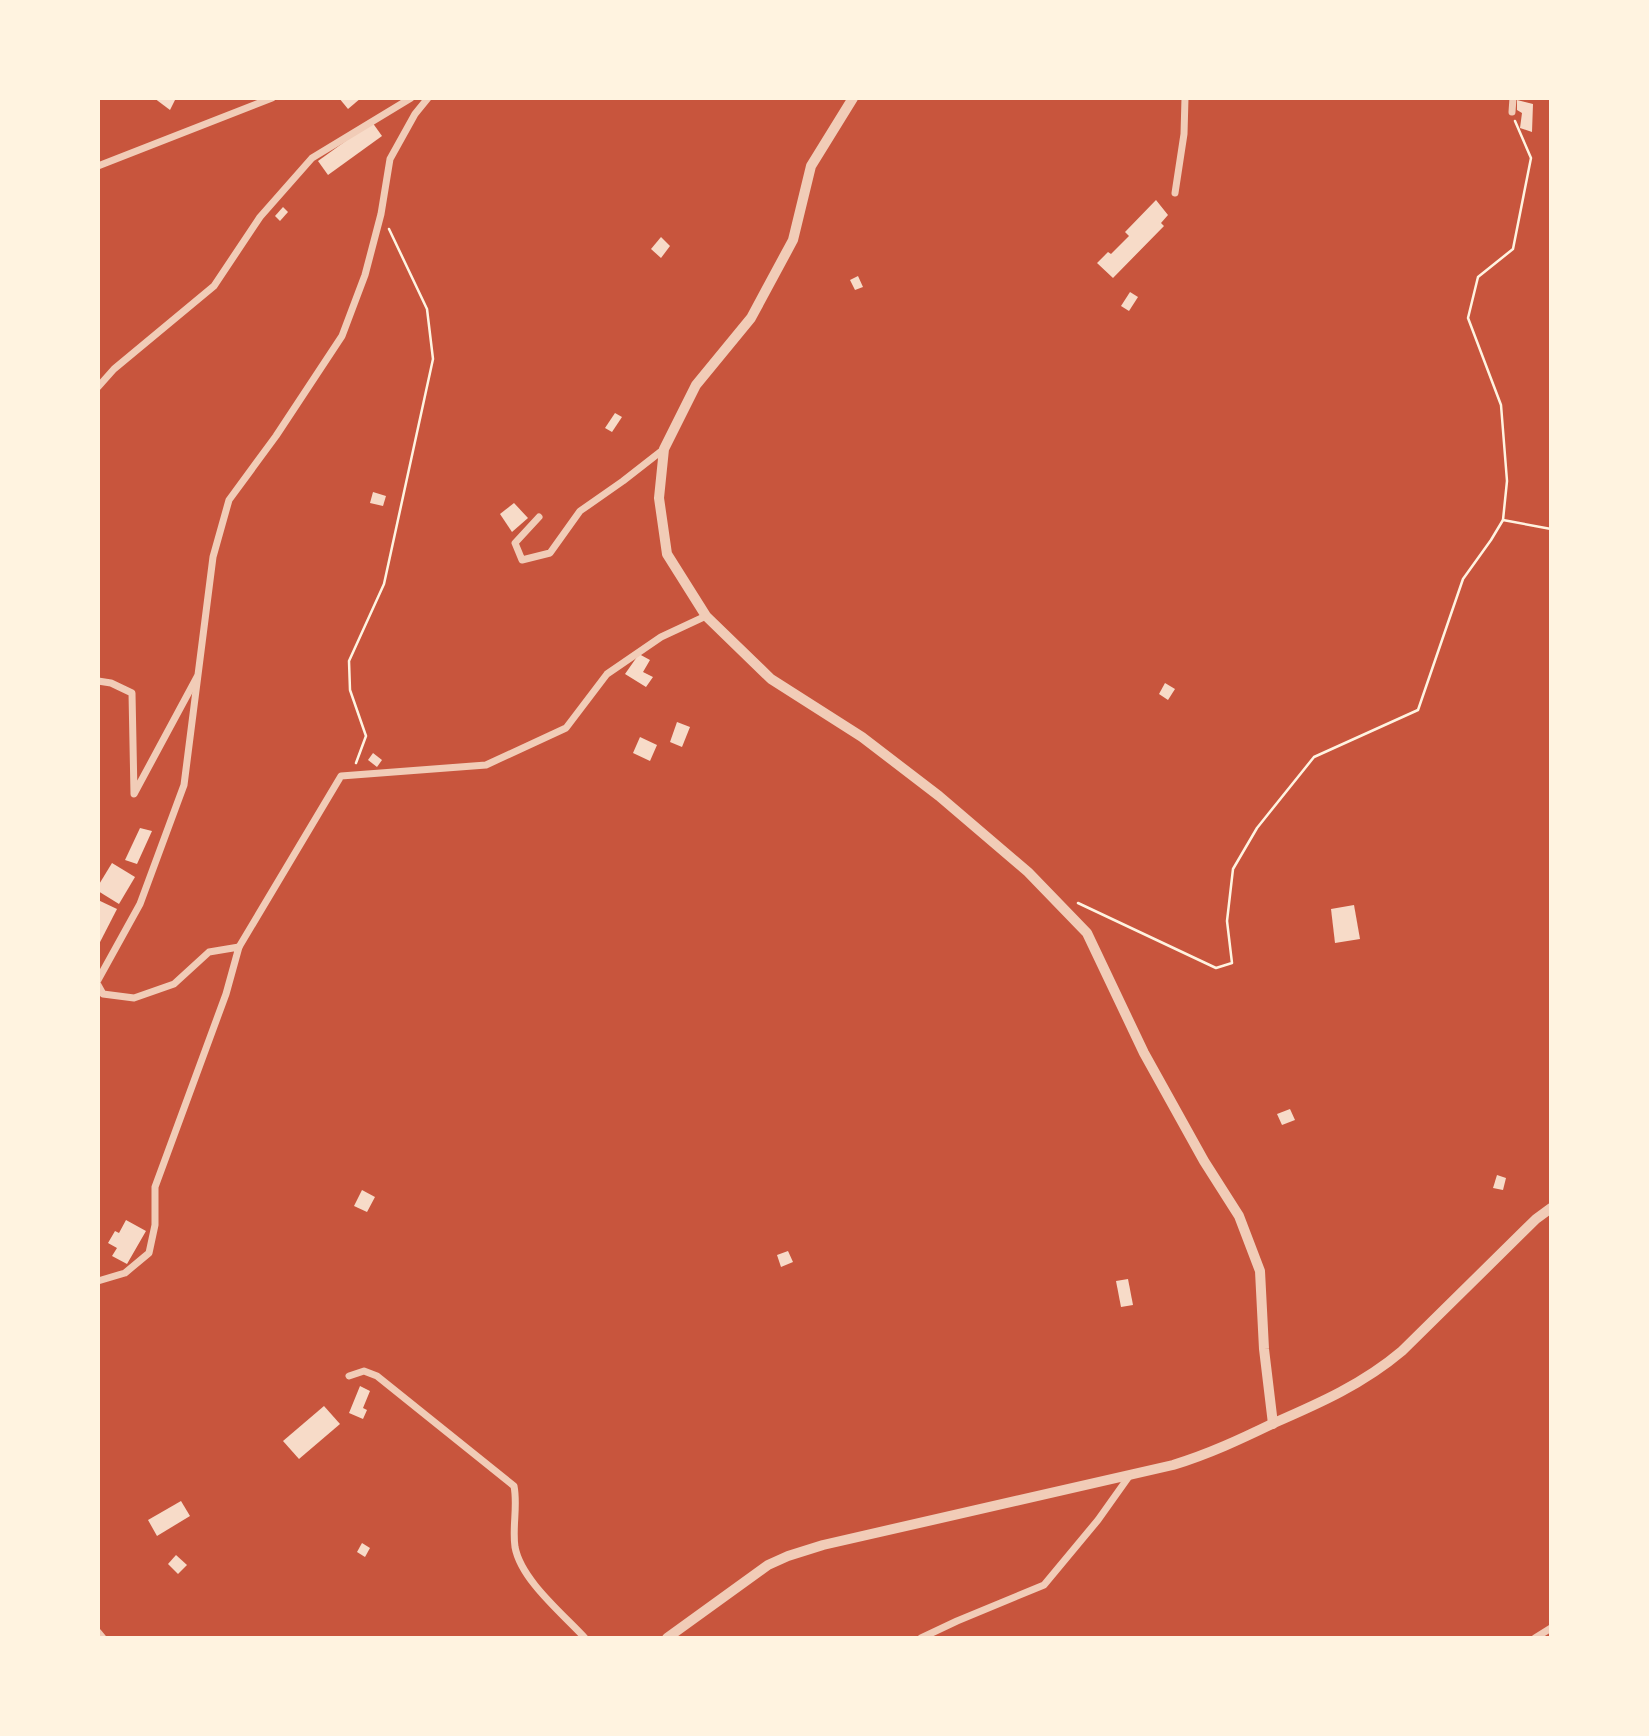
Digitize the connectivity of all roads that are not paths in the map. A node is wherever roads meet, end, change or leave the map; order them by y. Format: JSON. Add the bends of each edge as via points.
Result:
{"nodes":[{"id":1,"x":272,"y":98,"type":"edge"},
{"id":2,"x":411,"y":98,"type":"edge"},
{"id":3,"x":428,"y":98,"type":"edge"},
{"id":4,"x":853,"y":98,"type":"edge"},
{"id":5,"x":1185,"y":98,"type":"edge"},
{"id":6,"x":1513,"y":98,"type":"edge"},
{"id":7,"x":1512,"y":112,"type":"road end"},
{"id":8,"x":98,"y":166,"type":"edge"},
{"id":9,"x":1175,"y":193,"type":"dead end"},
{"id":10,"x":98,"y":387,"type":"edge"},
{"id":11,"x":664,"y":449,"type":"junction"},
{"id":12,"x":539,"y":517,"type":"dead end"},
{"id":13,"x":706,"y":616,"type":"junction"},
{"id":14,"x":201,"y":670,"type":"junction"},
{"id":15,"x":98,"y":681,"type":"edge"},
{"id":16,"x":239,"y":947,"type":"junction"},
{"id":17,"x":98,"y":982,"type":"edge"},
{"id":18,"x":1551,"y":1208,"type":"edge"},
{"id":19,"x":98,"y":1281,"type":"edge"},
{"id":20,"x":349,"y":1376,"type":"dead end"},
{"id":21,"x":1273,"y":1424,"type":"junction"},
{"id":22,"x":1131,"y":1475,"type":"junction"},
{"id":23,"x":1551,"y":1628,"type":"edge"},
{"id":24,"x":98,"y":1632,"type":"edge"},
{"id":25,"x":103,"y":1638,"type":"edge"},
{"id":26,"x":585,"y":1638,"type":"edge"},
{"id":27,"x":667,"y":1638,"type":"edge"},
{"id":28,"x":921,"y":1638,"type":"edge"},
{"id":29,"x":1535,"y":1638,"type":"edge"}],
"edges":[{"from":1,"to":8,"type":"street"},
{"from":2,"to":10,"type":"street","via":[[312,158],[260,216],[214,286]]},
{"from":3,"to":14,"type":"street","via":[[390,159],[365,275],[342,336],[229,500],[213,557]]},
{"from":4,"to":11,"type":"street","via":[[811,166],[793,240],[751,318],[696,385]]},
{"from":5,"to":9,"type":"street"},
{"from":6,"to":7,"type":"street"},
{"from":11,"to":12,"type":"street","via":[[580,511],[550,553],[522,560],[515,543]]},
{"from":11,"to":13,"type":"street","via":[[659,498],[667,554]]},
{"from":13,"to":16,"type":"street","via":[[661,638],[607,674],[566,728],[485,765],[341,776]]},
{"from":13,"to":21,"type":"street","via":[[771,679],[862,737],[939,796],[1028,872],[1087,933],[1144,1053],[1239,1216],[1260,1271]]},
{"from":14,"to":15,"type":"street","via":[[134,794],[132,693]]},
{"from":14,"to":17,"type":"street","via":[[184,785],[140,904]]},
{"from":16,"to":17,"type":"street","via":[[209,952],[174,984],[134,998],[103,994]]},
{"from":16,"to":19,"type":"street","via":[[155,1187],[149,1253],[125,1273]]},
{"from":18,"to":21,"type":"street","via":[[1382,1368],[1343,1393]]},
{"from":20,"to":26,"type":"street","via":[[364,1371],[377,1376],[514,1486],[514,1545],[519,1560]]},
{"from":21,"to":22,"type":"street","via":[[1204,1455]]},
{"from":22,"to":27,"type":"street","via":[[788,1556],[768,1565]]},
{"from":22,"to":28,"type":"street","via":[[1044,1585]]},
{"from":23,"to":29,"type":"street"},
{"from":24,"to":25,"type":"street"}]}
